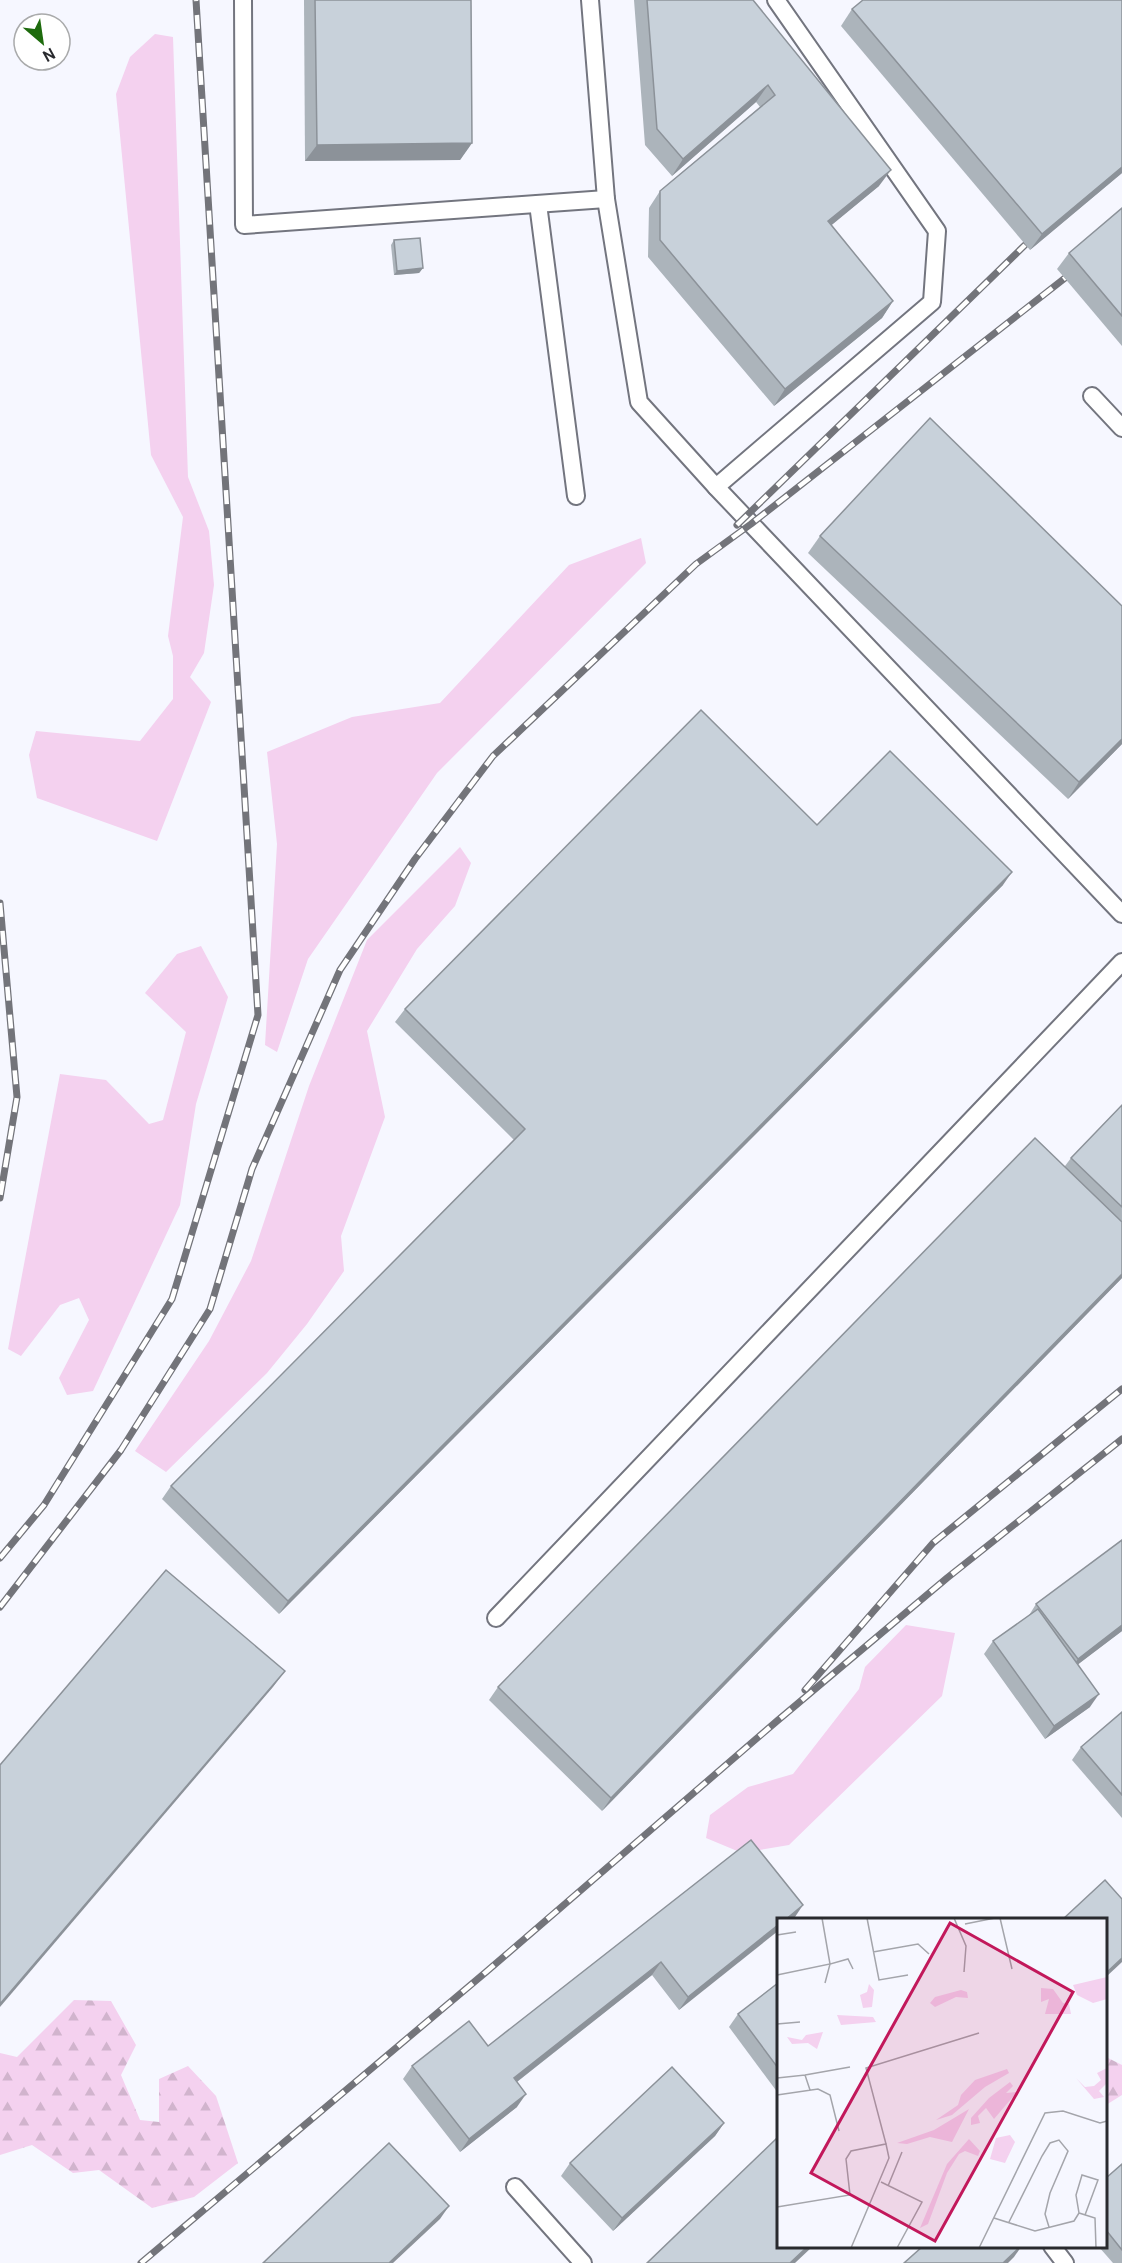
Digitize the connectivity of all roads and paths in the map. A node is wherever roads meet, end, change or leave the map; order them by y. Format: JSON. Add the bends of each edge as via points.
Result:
{"nodes":[{"id":1,"x":243,"y":0,"type":"edge"},
{"id":2,"x":590,"y":0,"type":"edge"},
{"id":3,"x":776,"y":0,"type":"edge"},
{"id":4,"x":606,"y":199,"type":"junction"},
{"id":5,"x":538,"y":204,"type":"junction"},
{"id":6,"x":1092,"y":396,"type":"dead end"},
{"id":7,"x":1122,"y":428,"type":"edge"},
{"id":8,"x":716,"y":487,"type":"junction"},
{"id":9,"x":576,"y":496,"type":"dead end"},
{"id":10,"x":1122,"y":914,"type":"edge"},
{"id":11,"x":1122,"y":962,"type":"edge"},
{"id":12,"x":496,"y":1618,"type":"dead end"},
{"id":13,"x":514,"y":2187,"type":"dead end"},
{"id":14,"x":1053,"y":2248,"type":"edge"},
{"id":15,"x":583,"y":2263,"type":"edge"},
{"id":16,"x":1065,"y":2263,"type":"edge"}],
"edges":[{"from":1,"to":5,"type":"lane","via":[[244,225]]},
{"from":2,"to":4,"type":"lane"},
{"from":3,"to":8,"type":"lane","via":[[937,231],[932,302]]},
{"from":4,"to":5,"type":"lane"},
{"from":4,"to":8,"type":"lane","via":[[639,402]]},
{"from":5,"to":9,"type":"lane"},
{"from":6,"to":7,"type":"lane"},
{"from":8,"to":10,"type":"lane"},
{"from":11,"to":12,"type":"lane"},
{"from":13,"to":15,"type":"lane"},
{"from":14,"to":16,"type":"lane"}]}
